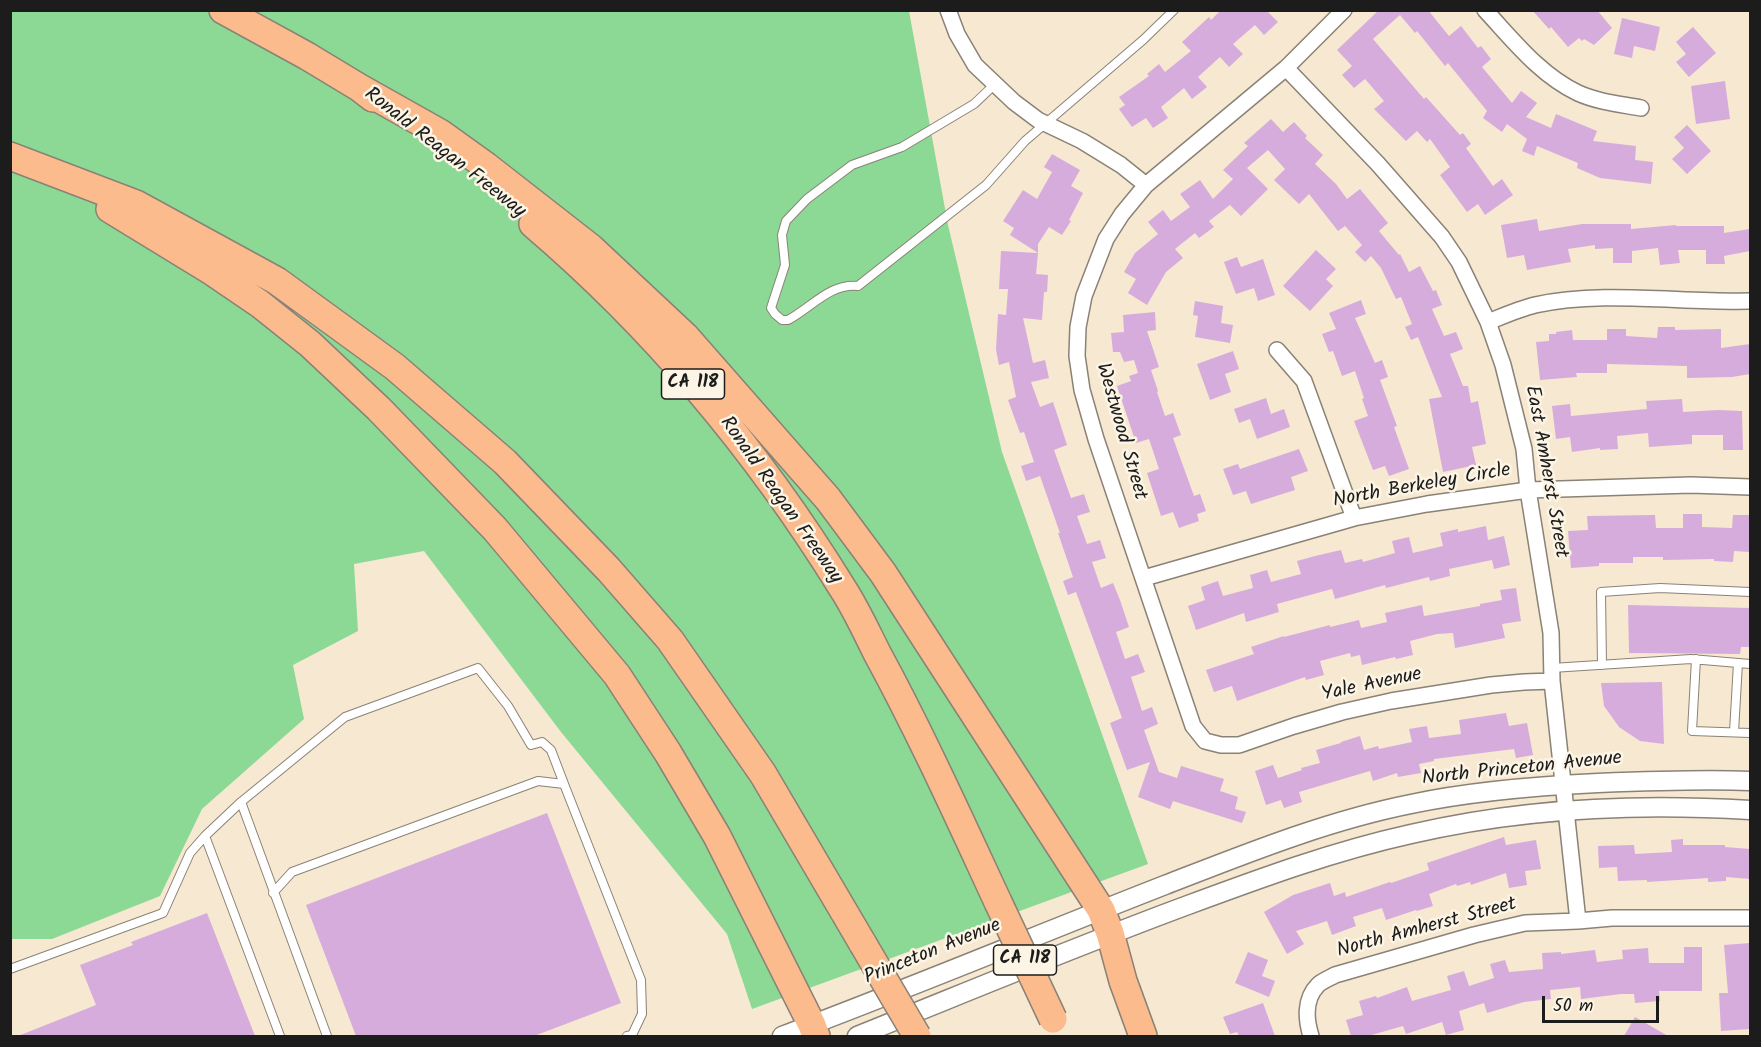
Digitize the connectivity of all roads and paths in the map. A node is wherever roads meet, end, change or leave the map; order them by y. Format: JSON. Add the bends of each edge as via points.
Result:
{"nodes":[{"id":1,"x":223,"y":10,"type":"edge"},
{"id":2,"x":1174,"y":10,"type":"edge"},
{"id":3,"x":1344,"y":10,"type":"edge"},
{"id":4,"x":1485,"y":10,"type":"edge"},
{"id":5,"x":950,"y":15,"type":"edge"},
{"id":6,"x":1286,"y":68,"type":"junction"},
{"id":7,"x":994,"y":85,"type":"junction"},
{"id":8,"x":360,"y":88,"type":"junction"},
{"id":9,"x":1641,"y":108,"type":"dead end"},
{"id":10,"x":1045,"y":124,"type":"junction"},
{"id":11,"x":10,"y":156,"type":"edge"},
{"id":12,"x":74,"y":180,"type":"junction"},
{"id":13,"x":1146,"y":185,"type":"junction"},
{"id":14,"x":1750,"y":301,"type":"edge"},
{"id":15,"x":1488,"y":322,"type":"junction"},
{"id":16,"x":1277,"y":350,"type":"dead end"},
{"id":17,"x":1750,"y":487,"type":"edge"},
{"id":18,"x":1528,"y":490,"type":"junction"},
{"id":19,"x":1354,"y":518,"type":"junction"},
{"id":20,"x":1144,"y":578,"type":"junction"},
{"id":21,"x":1750,"y":591,"type":"edge"},
{"id":22,"x":1696,"y":659,"type":"junction"},
{"id":23,"x":1737,"y":663,"type":"junction"},
{"id":24,"x":1750,"y":664,"type":"edge"},
{"id":25,"x":1602,"y":665,"type":"junction"},
{"id":26,"x":1552,"y":675,"type":"junction"},
{"id":27,"x":1734,"y":732,"type":"junction"},
{"id":28,"x":1750,"y":733,"type":"edge"},
{"id":29,"x":1205,"y":741,"type":"joint"},
{"id":30,"x":1750,"y":781,"type":"edge"},
{"id":31,"x":564,"y":784,"type":"junction"},
{"id":32,"x":1564,"y":785,"type":"junction"},
{"id":33,"x":241,"y":802,"type":"junction"},
{"id":34,"x":1566,"y":810,"type":"junction"},
{"id":35,"x":1750,"y":810,"type":"edge"},
{"id":36,"x":205,"y":836,"type":"junction"},
{"id":37,"x":273,"y":893,"type":"junction"},
{"id":38,"x":1750,"y":918,"type":"edge"},
{"id":39,"x":1578,"y":921,"type":"junction"},
{"id":40,"x":1106,"y":922,"type":"junction"},
{"id":41,"x":10,"y":969,"type":"edge"},
{"id":42,"x":1056,"y":1028,"type":"edge"},
{"id":43,"x":814,"y":1031,"type":"edge"},
{"id":44,"x":280,"y":1036,"type":"edge"},
{"id":45,"x":327,"y":1036,"type":"edge"},
{"id":46,"x":627,"y":1036,"type":"edge"},
{"id":47,"x":782,"y":1036,"type":"edge"},
{"id":48,"x":857,"y":1036,"type":"edge"},
{"id":49,"x":917,"y":1036,"type":"edge"},
{"id":50,"x":1143,"y":1036,"type":"edge"},
{"id":51,"x":1311,"y":1036,"type":"edge"}],
"edges":[{"from":1,"to":8,"type":"highway","name":"Ronald Reagan Freeway","number":"CA 118"},
{"from":2,"to":10,"type":"lane"},
{"from":3,"to":6,"type":"street","name":"Westwood Street"},
{"from":4,"to":9,"type":"street","via":[[1531,59],[1561,82],[1600,100]]},
{"from":5,"to":7,"type":"street","via":[[975,65]]},
{"from":6,"to":13,"type":"street","name":"Westwood Street"},
{"from":6,"to":15,"type":"street","name":"East Amherst Street","via":[[1442,237],[1459,262]]},
{"from":7,"to":10,"type":"street"},
{"from":7,"to":10,"type":"lane","via":[[974,104],[902,147],[852,165],[807,199],[786,221],[782,235],[785,265],[771,308],[775,314],[788,320],[837,288],[858,286],[986,185]]},
{"from":8,"to":40,"type":"highway","via":[[486,166],[591,248],[685,336],[828,499],[883,573]]},
{"from":8,"to":42,"type":"highway","name":"Ronald Reagan Freeway","number":"CA 118","bridge":true,"via":[[481,180],[568,254],[620,304],[708,401],[773,483],[844,590],[908,709]]},
{"from":10,"to":13,"type":"street","via":[[1082,141]]},
{"from":11,"to":12,"type":"highway"},
{"from":12,"to":43,"type":"highway","via":[[112,210],[241,291],[301,338],[386,417],[495,529],[617,675],[668,753],[717,836]]},
{"from":12,"to":49,"type":"highway","bridge":true,"via":[[136,204],[278,281],[395,367],[505,462],[670,640],[763,774]]},
{"from":13,"to":20,"type":"street","name":"Westwood Street","via":[[1106,239],[1084,296],[1077,356],[1096,438]]},
{"from":14,"to":15,"type":"street","via":[[1575,300],[1535,305]]},
{"from":15,"to":18,"type":"street","name":"East Amherst Street","via":[[1514,405]]},
{"from":16,"to":19,"type":"street","via":[[1304,381]]},
{"from":17,"to":18,"type":"street","name":"North Berkeley Circle","via":[[1691,484]]},
{"from":18,"to":19,"type":"street","name":"North Berkeley Circle"},
{"from":18,"to":26,"type":"street","name":"East Amherst Street","via":[[1551,633]]},
{"from":19,"to":20,"type":"street","name":"North Berkeley Circle"},
{"from":20,"to":29,"type":"street","name":"Westwood Street","via":[[1194,726]]},
{"from":21,"to":25,"type":"lane","via":[[1660,588],[1601,592]]},
{"from":22,"to":23,"type":"lane"},
{"from":22,"to":25,"type":"lane"},
{"from":22,"to":27,"type":"lane","via":[[1692,731]]},
{"from":23,"to":24,"type":"lane"},
{"from":23,"to":27,"type":"lane"},
{"from":25,"to":26,"type":"lane"},
{"from":26,"to":29,"type":"street","name":"Yale Avenue","via":[[1391,701],[1342,712],[1239,745]]},
{"from":26,"to":32,"type":"street","name":"East Amherst Street"},
{"from":27,"to":28,"type":"lane"},
{"from":30,"to":32,"type":"street","name":"North Princeton Avenue"},
{"from":31,"to":33,"type":"lane","via":[[552,750],[542,742],[531,745],[508,706],[478,668],[345,717]]},
{"from":31,"to":37,"type":"lane","via":[[538,781],[292,872]]},
{"from":31,"to":46,"type":"lane","via":[[641,980],[642,1014],[632,1035]]},
{"from":32,"to":34,"type":"street","name":"East Amherst Street"},
{"from":32,"to":40,"type":"street","name":"North Princeton Avenue","via":[[1420,802],[1328,825],[1250,852]]},
{"from":33,"to":36,"type":"lane"},
{"from":33,"to":37,"type":"lane"},
{"from":34,"to":35,"type":"street"},
{"from":34,"to":39,"type":"street","name":"East Amherst Street"},
{"from":34,"to":40,"type":"street","via":[[1411,834]]},
{"from":36,"to":41,"type":"lane","via":[[190,853],[163,913]]},
{"from":36,"to":44,"type":"lane"},
{"from":37,"to":45,"type":"lane"},
{"from":38,"to":39,"type":"street","name":"North Amherst Street"},
{"from":39,"to":51,"type":"street","name":"North Amherst Street","via":[[1525,924],[1474,935],[1335,975],[1317,986],[1308,1003]]},
{"from":40,"to":43,"type":"street","name":"Princeton Avenue"},
{"from":40,"to":48,"type":"street"},
{"from":40,"to":50,"type":"highway"},
{"from":43,"to":47,"type":"street","name":"Princeton Avenue"}]}
